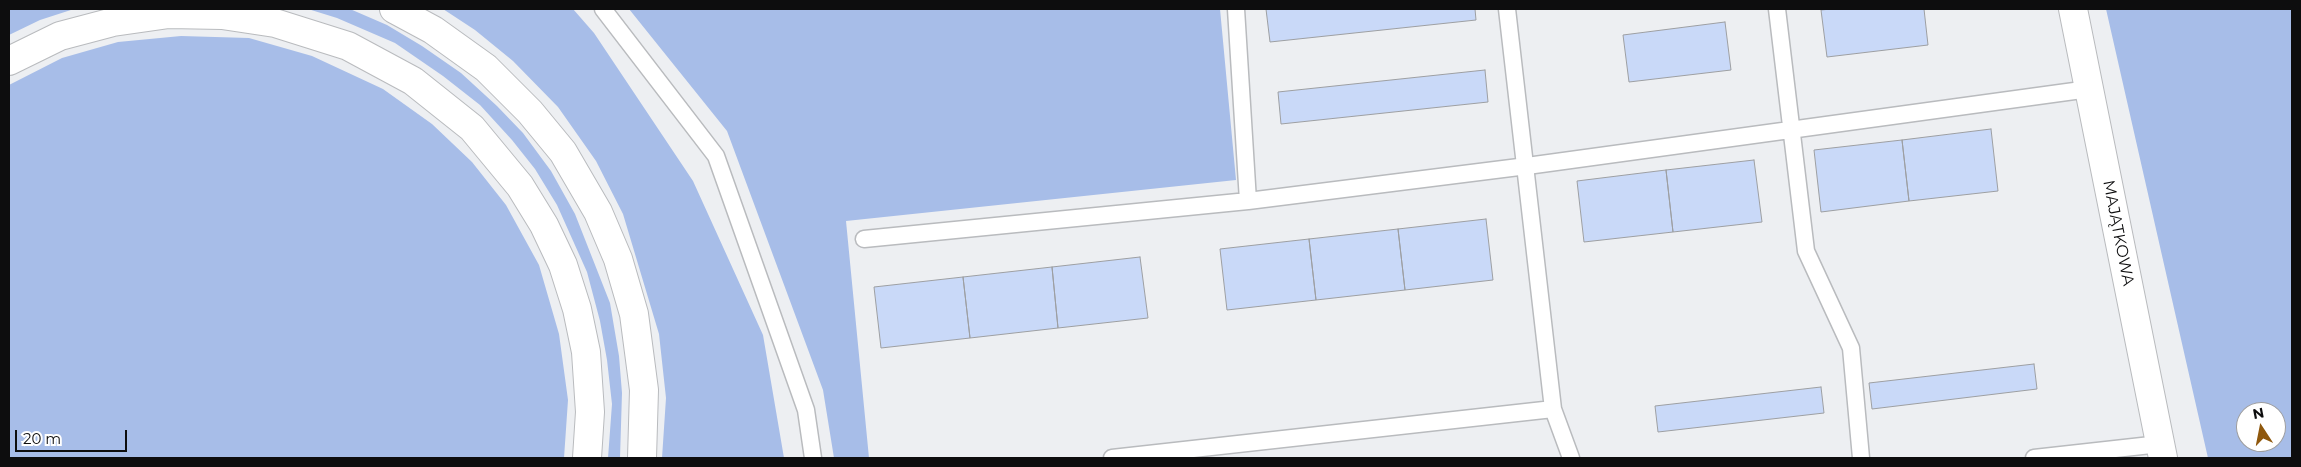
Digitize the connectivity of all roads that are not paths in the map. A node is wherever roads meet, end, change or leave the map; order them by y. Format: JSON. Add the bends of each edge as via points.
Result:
{"nodes":[{"id":1,"x":394,"y":9,"type":"edge"},
{"id":2,"x":603,"y":9,"type":"edge"},
{"id":3,"x":1236,"y":9,"type":"edge"},
{"id":4,"x":1508,"y":9,"type":"edge"},
{"id":5,"x":1777,"y":9,"type":"edge"},
{"id":6,"x":2073,"y":9,"type":"edge"},
{"id":7,"x":9,"y":61,"type":"edge"},
{"id":8,"x":2089,"y":89,"type":"junction"},
{"id":9,"x":1793,"y":129,"type":"junction"},
{"id":10,"x":1527,"y":166,"type":"junction"},
{"id":11,"x":1248,"y":200,"type":"junction"},
{"id":12,"x":864,"y":239,"type":"dead end"},
{"id":13,"x":1553,"y":409,"type":"junction"},
{"id":14,"x":2162,"y":451,"type":"edge"},
{"id":15,"x":587,"y":458,"type":"edge"},
{"id":16,"x":642,"y":458,"type":"edge"},
{"id":17,"x":813,"y":458,"type":"edge"},
{"id":18,"x":1112,"y":458,"type":"edge"},
{"id":19,"x":1571,"y":458,"type":"edge"},
{"id":20,"x":1861,"y":458,"type":"edge"},
{"id":21,"x":2034,"y":458,"type":"edge"}],
"edges":[{"from":1,"to":16,"type":"main road","via":[[433,30],[486,68],[524,105],[563,152],[598,212],[618,258],[634,314],[644,390]]},
{"from":2,"to":17,"type":"lane","via":[[716,156],[806,410]]},
{"from":3,"to":11,"type":"lane"},
{"from":4,"to":10,"type":"lane"},
{"from":5,"to":9,"type":"lane"},
{"from":6,"to":8,"type":"main road","name":"MAJĄTKOWA"},
{"from":7,"to":15,"type":"main road","via":[[60,36],[113,22],[169,14],[222,15],[275,23],[348,46],[413,81],[472,128],[520,186],[563,265],[586,352],[590,412]]},
{"from":8,"to":9,"type":"lane"},
{"from":8,"to":14,"type":"main road","name":"MAJĄTKOWA"},
{"from":9,"to":10,"type":"lane"},
{"from":9,"to":20,"type":"lane","via":[[1806,251],[1850,348]]},
{"from":10,"to":11,"type":"lane"},
{"from":10,"to":13,"type":"lane"},
{"from":11,"to":12,"type":"lane"},
{"from":13,"to":18,"type":"lane"},
{"from":13,"to":19,"type":"lane"},
{"from":14,"to":21,"type":"lane"}]}
